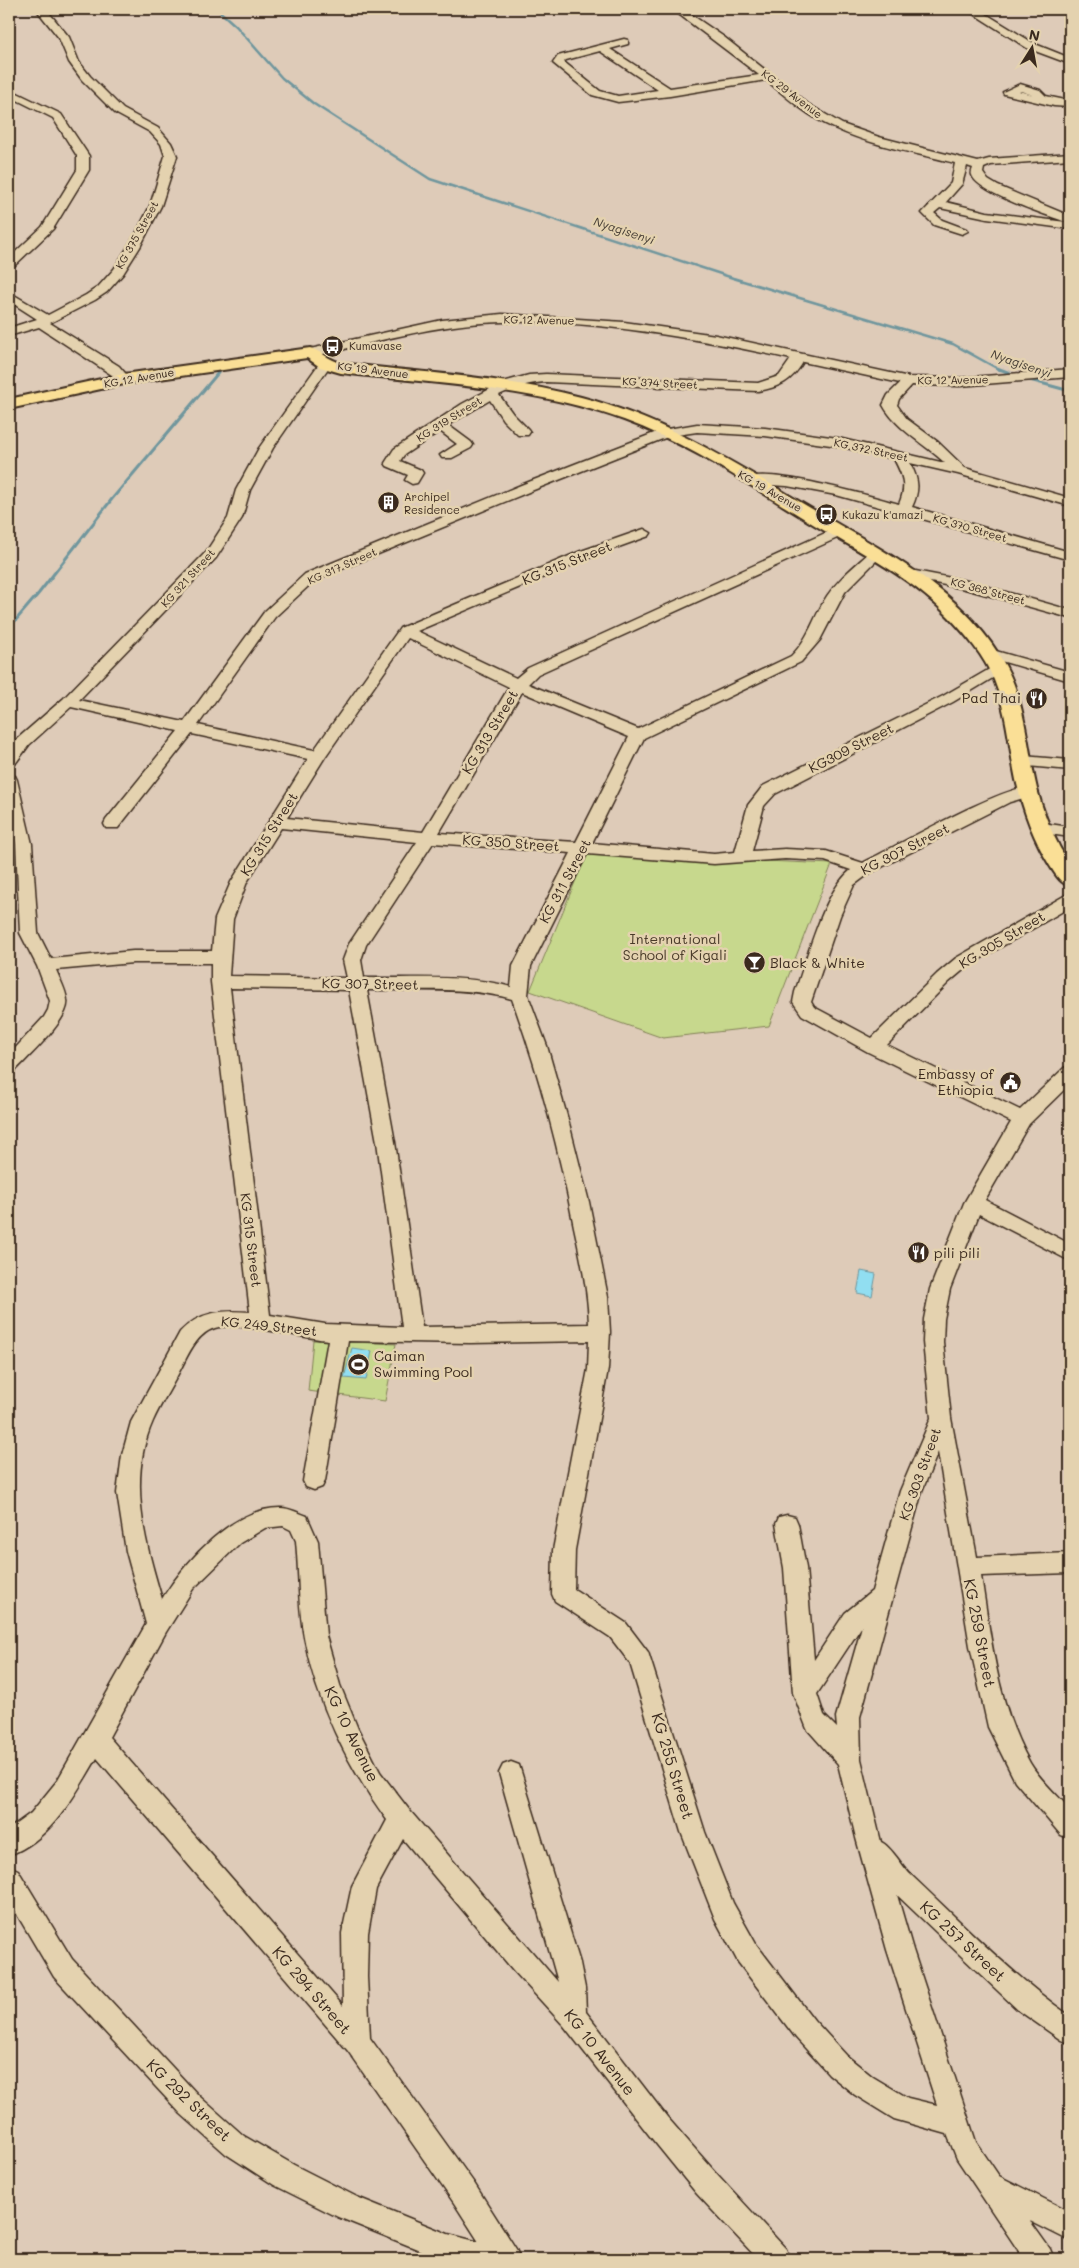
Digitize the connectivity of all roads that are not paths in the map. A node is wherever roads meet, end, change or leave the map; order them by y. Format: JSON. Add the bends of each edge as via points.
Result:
{"nodes":[{"id":1,"x":41,"y":9,"type":"edge"},
{"id":2,"x":676,"y":9,"type":"edge"},
{"id":3,"x":972,"y":9,"type":"edge"},
{"id":4,"x":624,"y":42,"type":"dead end"},
{"id":5,"x":601,"y":48,"type":"junction"},
{"id":6,"x":1070,"y":61,"type":"edge"},
{"id":7,"x":768,"y":76,"type":"junction"},
{"id":8,"x":9,"y":92,"type":"edge"},
{"id":9,"x":670,"y":93,"type":"junction"},
{"id":10,"x":1054,"y":103,"type":"dead end"},
{"id":11,"x":1070,"y":104,"type":"edge"},
{"id":12,"x":1070,"y":156,"type":"edge"},
{"id":13,"x":961,"y":160,"type":"junction"},
{"id":14,"x":980,"y":166,"type":"junction"},
{"id":15,"x":938,"y":204,"type":"junction"},
{"id":16,"x":1070,"y":220,"type":"edge"},
{"id":17,"x":1070,"y":227,"type":"edge"},
{"id":18,"x":962,"y":231,"type":"dead end"},
{"id":19,"x":9,"y":264,"type":"edge"},
{"id":20,"x":9,"y":296,"type":"edge"},
{"id":21,"x":43,"y":320,"type":"junction"},
{"id":22,"x":9,"y":332,"type":"edge"},
{"id":23,"x":310,"y":353,"type":"junction"},
{"id":24,"x":799,"y":357,"type":"junction"},
{"id":25,"x":325,"y":364,"type":"junction"},
{"id":26,"x":1070,"y":372,"type":"edge"},
{"id":27,"x":124,"y":379,"type":"junction"},
{"id":28,"x":909,"y":381,"type":"junction"},
{"id":29,"x":508,"y":385,"type":"junction"},
{"id":30,"x":492,"y":394,"type":"junction"},
{"id":31,"x":9,"y":404,"type":"edge"},
{"id":32,"x":440,"y":425,"type":"junction"},
{"id":33,"x":523,"y":432,"type":"dead end"},
{"id":34,"x":667,"y":433,"type":"junction"},
{"id":35,"x":447,"y":455,"type":"dead end"},
{"id":36,"x":899,"y":455,"type":"junction"},
{"id":37,"x":962,"y":471,"type":"junction"},
{"id":38,"x":412,"y":480,"type":"dead end"},
{"id":39,"x":752,"y":480,"type":"junction"},
{"id":40,"x":1070,"y":502,"type":"edge"},
{"id":41,"x":904,"y":509,"type":"junction"},
{"id":42,"x":839,"y":532,"type":"junction"},
{"id":43,"x":644,"y":533,"type":"dead end"},
{"id":44,"x":876,"y":554,"type":"junction"},
{"id":45,"x":1070,"y":556,"type":"edge"},
{"id":46,"x":905,"y":573,"type":"junction"},
{"id":47,"x":1070,"y":614,"type":"edge"},
{"id":48,"x":405,"y":631,"type":"junction"},
{"id":49,"x":989,"y":652,"type":"junction"},
{"id":50,"x":998,"y":670,"type":"junction"},
{"id":51,"x":1070,"y":677,"type":"edge"},
{"id":52,"x":518,"y":684,"type":"junction"},
{"id":53,"x":68,"y":702,"type":"junction"},
{"id":54,"x":189,"y":727,"type":"junction"},
{"id":55,"x":638,"y":735,"type":"junction"},
{"id":56,"x":16,"y":742,"type":"edge"},
{"id":57,"x":318,"y":756,"type":"junction"},
{"id":58,"x":9,"y":760,"type":"edge"},
{"id":59,"x":1023,"y":761,"type":"junction"},
{"id":60,"x":1070,"y":765,"type":"edge"},
{"id":61,"x":9,"y":780,"type":"edge"},
{"id":62,"x":1028,"y":791,"type":"junction"},
{"id":63,"x":277,"y":822,"type":"junction"},
{"id":64,"x":112,"y":824,"type":"dead end"},
{"id":65,"x":1042,"y":828,"type":"junction"},
{"id":66,"x":1070,"y":832,"type":"edge"},
{"id":67,"x":428,"y":838,"type":"junction"},
{"id":68,"x":583,"y":848,"type":"junction"},
{"id":69,"x":742,"y":858,"type":"junction"},
{"id":70,"x":864,"y":869,"type":"junction"},
{"id":71,"x":1070,"y":879,"type":"edge"},
{"id":72,"x":1070,"y":900,"type":"edge"},
{"id":73,"x":220,"y":957,"type":"junction"},
{"id":74,"x":46,"y":966,"type":"junction"},
{"id":75,"x":220,"y":982,"type":"junction"},
{"id":76,"x":356,"y":984,"type":"junction"},
{"id":77,"x":519,"y":995,"type":"junction"},
{"id":78,"x":874,"y":1047,"type":"junction"},
{"id":79,"x":9,"y":1066,"type":"edge"},
{"id":80,"x":1070,"y":1073,"type":"edge"},
{"id":81,"x":1022,"y":1120,"type":"junction"},
{"id":82,"x":974,"y":1203,"type":"junction"},
{"id":83,"x":1070,"y":1253,"type":"edge"},
{"id":84,"x":261,"y":1322,"type":"junction"},
{"id":85,"x":339,"y":1332,"type":"junction"},
{"id":86,"x":600,"y":1332,"type":"junction"},
{"id":87,"x":413,"y":1334,"type":"junction"},
{"id":88,"x":941,"y":1418,"type":"junction"},
{"id":89,"x":314,"y":1481,"type":"dead end"},
{"id":90,"x":787,"y":1524,"type":"dead end"},
{"id":91,"x":1070,"y":1563,"type":"edge"},
{"id":92,"x":967,"y":1566,"type":"junction"},
{"id":93,"x":881,"y":1598,"type":"junction"},
{"id":94,"x":158,"y":1625,"type":"junction"},
{"id":95,"x":805,"y":1693,"type":"junction"},
{"id":96,"x":95,"y":1739,"type":"junction"},
{"id":97,"x":849,"y":1759,"type":"junction"},
{"id":98,"x":510,"y":1772,"type":"dead end"},
{"id":99,"x":401,"y":1819,"type":"junction"},
{"id":100,"x":1070,"y":1827,"type":"edge"},
{"id":101,"x":868,"y":1838,"type":"junction"},
{"id":102,"x":9,"y":1843,"type":"edge"},
{"id":103,"x":9,"y":1878,"type":"edge"},
{"id":104,"x":573,"y":2016,"type":"junction"},
{"id":105,"x":1070,"y":2030,"type":"edge"},
{"id":106,"x":357,"y":2042,"type":"junction"},
{"id":107,"x":956,"y":2123,"type":"junction"},
{"id":108,"x":989,"y":2184,"type":"junction"},
{"id":109,"x":1070,"y":2227,"type":"edge"},
{"id":110,"x":492,"y":2259,"type":"edge"},
{"id":111,"x":506,"y":2259,"type":"edge"},
{"id":112,"x":776,"y":2259,"type":"edge"},
{"id":113,"x":1040,"y":2259,"type":"edge"}],
"edges":[{"from":1,"to":21,"type":"street","name":"KG 375 Street","via":[[64,38],[74,62],[86,78],[119,111],[154,130],[166,143],[171,156],[154,208],[112,280],[84,300]]},
{"from":2,"to":7,"type":"street","name":"KG 29 Avenue"},
{"from":3,"to":6,"type":"street","via":[[1032,46]]},
{"from":4,"to":5,"type":"street"},
{"from":5,"to":9,"type":"street"},
{"from":5,"to":9,"type":"street","via":[[562,58],[558,63],[607,98]]},
{"from":7,"to":9,"type":"street"},
{"from":7,"to":13,"type":"street","name":"KG 29 Avenue","via":[[804,106],[838,126],[875,139]]},
{"from":8,"to":19,"type":"street","via":[[57,116],[84,162],[83,170],[47,229]]},
{"from":10,"to":11,"type":"street","via":[[1008,92],[1020,87],[1036,92],[1043,99]]},
{"from":12,"to":14,"type":"street","via":[[1000,160]]},
{"from":13,"to":14,"type":"street","name":"KG 29 Avenue"},
{"from":13,"to":15,"type":"street","via":[[961,177]]},
{"from":14,"to":16,"type":"street","via":[[978,178],[985,183]]},
{"from":15,"to":17,"type":"street"},
{"from":15,"to":18,"type":"street","via":[[928,213],[931,218]]},
{"from":20,"to":21,"type":"street"},
{"from":21,"to":22,"type":"street","name":"KG 375 Street"},
{"from":21,"to":27,"type":"street"},
{"from":23,"to":24,"type":"street","name":"KG 12 Avenue","via":[[442,324],[520,318],[624,326],[716,339]]},
{"from":23,"to":25,"type":"main road","name":"KG 19 Avenue"},
{"from":23,"to":27,"type":"main road","name":"KG 12 Avenue"},
{"from":24,"to":28,"type":"street","name":"KG 12 Avenue"},
{"from":24,"to":29,"type":"street","name":"KG 374 Street","via":[[789,376],[758,387],[536,378]]},
{"from":25,"to":29,"type":"main road","name":"KG 19 Avenue"},
{"from":25,"to":53,"type":"street","name":"KG 321 Street","via":[[266,448],[243,490],[235,518],[211,555]]},
{"from":26,"to":28,"type":"street","name":"KG 12 Avenue","via":[[946,383]]},
{"from":27,"to":31,"type":"main road","name":"KG 12 Avenue"},
{"from":28,"to":37,"type":"street","via":[[890,405],[897,418]]},
{"from":29,"to":30,"type":"street","name":"KG 319 Street"},
{"from":29,"to":34,"type":"main road","name":"KG 19 Avenue","via":[[601,408]]},
{"from":30,"to":32,"type":"street","name":"KG 319 Street"},
{"from":30,"to":33,"type":"street"},
{"from":32,"to":35,"type":"street","via":[[466,445]]},
{"from":32,"to":38,"type":"street","name":"KG 319 Street","via":[[403,449],[392,461],[416,473]]},
{"from":34,"to":36,"type":"street","name":"KG 372 Street","via":[[705,428],[765,432]]},
{"from":34,"to":39,"type":"main road","name":"KG 19 Avenue"},
{"from":34,"to":54,"type":"street","name":"KG 317 Street","via":[[310,577],[270,614]]},
{"from":36,"to":37,"type":"street","name":"KG 372 Street"},
{"from":36,"to":41,"type":"street","via":[[913,485]]},
{"from":37,"to":40,"type":"street","name":"KG 372 Street"},
{"from":39,"to":41,"type":"street","name":"KG 370 Street","via":[[809,485]]},
{"from":39,"to":42,"type":"main road","name":"KG 19 Avenue"},
{"from":41,"to":45,"type":"street","name":"KG 370 Street"},
{"from":42,"to":44,"type":"main road","name":"KG 19 Avenue"},
{"from":42,"to":52,"type":"street","name":"KG 313 Street","via":[[533,671]]},
{"from":43,"to":48,"type":"street","name":"KG 315 Street","via":[[586,554]]},
{"from":44,"to":46,"type":"main road","name":"KG 19 Avenue"},
{"from":44,"to":55,"type":"street","via":[[840,588],[830,602],[813,641],[796,659]]},
{"from":46,"to":47,"type":"street","name":"KG 368 Street","via":[[968,585]]},
{"from":46,"to":49,"type":"main road","name":"KG 19 Avenue","via":[[958,614]]},
{"from":48,"to":52,"type":"street"},
{"from":48,"to":57,"type":"street","name":"KG 315 Street"},
{"from":49,"to":50,"type":"main road","name":"KG 19 Avenue"},
{"from":49,"to":51,"type":"street"},
{"from":50,"to":59,"type":"main road","name":"KG 19 Avenue","via":[[1017,726]]},
{"from":50,"to":69,"type":"street","name":"KG309 Street","via":[[769,790],[756,806]]},
{"from":52,"to":55,"type":"street"},
{"from":52,"to":67,"type":"street","name":"KG 313 Street"},
{"from":53,"to":54,"type":"street"},
{"from":53,"to":56,"type":"street","name":"KG 321 Street"},
{"from":54,"to":57,"type":"street"},
{"from":54,"to":64,"type":"street","name":"KG 317 Street"},
{"from":55,"to":68,"type":"street","name":"KG 311 Street"},
{"from":56,"to":58,"type":"street","name":"KG 321 Street"},
{"from":57,"to":63,"type":"street","name":"KG 315 Street"},
{"from":59,"to":60,"type":"street"},
{"from":59,"to":62,"type":"main road","name":"KG 19 Avenue"},
{"from":61,"to":74,"type":"street","via":[[24,844],[29,933]]},
{"from":62,"to":65,"type":"main road","name":"KG 19 Avenue"},
{"from":62,"to":70,"type":"street","name":"KG 307 Street","via":[[1004,798]]},
{"from":63,"to":67,"type":"street","name":"KG 350 Street"},
{"from":63,"to":73,"type":"street","name":"KG 315 Street","via":[[231,900],[224,919]]},
{"from":65,"to":66,"type":"street"},
{"from":65,"to":71,"type":"main road","name":"KG 19 Avenue","via":[[1055,857]]},
{"from":67,"to":68,"type":"street","name":"KG 350 Street"},
{"from":67,"to":76,"type":"street","name":"KG 313 Street","via":[[358,944],[352,960]]},
{"from":68,"to":69,"type":"street","name":"KG 350 Street","via":[[714,860]]},
{"from":68,"to":77,"type":"street","name":"KG 311 Street","via":[[522,966]]},
{"from":69,"to":70,"type":"street","name":"KG 350 Street","via":[[785,854],[826,856]]},
{"from":70,"to":78,"type":"street","name":"KG 307 Street","via":[[846,882],[802,1002],[808,1011]]},
{"from":72,"to":78,"type":"street","name":"KG 305 Street","via":[[962,962]]},
{"from":73,"to":74,"type":"street","via":[[167,954],[94,958]]},
{"from":73,"to":75,"type":"street","name":"KG 315 Street"},
{"from":74,"to":79,"type":"street","via":[[59,1001],[57,1011]]},
{"from":75,"to":76,"type":"street","name":"KG 307 Street"},
{"from":75,"to":84,"type":"street","name":"KG 315 Street"},
{"from":76,"to":77,"type":"street","name":"KG 307 Street","via":[[468,986]]},
{"from":76,"to":87,"type":"street","name":"KG 313 Street","via":[[386,1142]]},
{"from":77,"to":86,"type":"street","name":"KG 311 Street","via":[[538,1046],[579,1202],[598,1297]]},
{"from":78,"to":81,"type":"street"},
{"from":80,"to":81,"type":"street","name":"KG 303 Street"},
{"from":81,"to":82,"type":"street","name":"KG 303 Street"},
{"from":82,"to":83,"type":"street"},
{"from":82,"to":88,"type":"street","name":"KG 303 Street","via":[[940,1289],[934,1319],[933,1342]]},
{"from":84,"to":85,"type":"street","name":"KG 249 Street"},
{"from":84,"to":94,"type":"street","name":"KG 249 Street","via":[[217,1319],[194,1329],[142,1422],[128,1493],[137,1551]]},
{"from":85,"to":87,"type":"street","name":"KG 249 Street"},
{"from":85,"to":89,"type":"street"},
{"from":86,"to":87,"type":"street","name":"KG 249 Street"},
{"from":86,"to":107,"type":"street","name":"KG 255 Street","via":[[598,1368],[564,1550],[563,1594],[618,1630],[640,1659],[693,1832],[724,1910],[747,1953],[779,1997],[838,2065],[864,2086],[903,2110]]},
{"from":88,"to":92,"type":"street","name":"KG 259 Street"},
{"from":88,"to":93,"type":"street","name":"KG 303 Street","via":[[911,1491]]},
{"from":90,"to":95,"type":"street","via":[[795,1568]]},
{"from":91,"to":92,"type":"street"},
{"from":92,"to":100,"type":"street","name":"KG 259 Street","via":[[1000,1727],[1023,1772]]},
{"from":93,"to":95,"type":"street","via":[[853,1620]]},
{"from":93,"to":97,"type":"street","name":"KG 303 Street","via":[[848,1717]]},
{"from":94,"to":96,"type":"street","name":"KG 10 Avenue"},
{"from":94,"to":99,"type":"street","name":"KG 10 Avenue","via":[[185,1582],[232,1536],[261,1519],[283,1517],[299,1523],[307,1541],[315,1636],[328,1685],[372,1780]]},
{"from":95,"to":97,"type":"street","via":[[815,1721]]},
{"from":96,"to":102,"type":"street","name":"KG 10 Avenue","via":[[65,1789],[40,1820]]},
{"from":96,"to":106,"type":"street","name":"KG 294 Street"},
{"from":97,"to":101,"type":"street","name":"KG 303 Street"},
{"from":98,"to":104,"type":"street","via":[[567,1962]]},
{"from":99,"to":104,"type":"street","name":"KG 10 Avenue"},
{"from":99,"to":106,"type":"street","via":[[364,1886],[355,1933]]},
{"from":101,"to":105,"type":"street","name":"KG 257 Street","via":[[893,1876],[1027,2001]]},
{"from":101,"to":107,"type":"street","name":"KG 303 Street"},
{"from":103,"to":110,"type":"street","name":"KG 292 Street","via":[[64,1968],[190,2105],[235,2145],[284,2175],[348,2207],[448,2248]]},
{"from":104,"to":112,"type":"street","name":"KG 10 Avenue","via":[[658,2126]]},
{"from":106,"to":111,"type":"street","name":"KG 294 Street","via":[[464,2193]]},
{"from":107,"to":108,"type":"street","name":"KG 303 Street","via":[[966,2150]]},
{"from":108,"to":109,"type":"street"},
{"from":108,"to":113,"type":"street","name":"KG 303 Street"}]}
